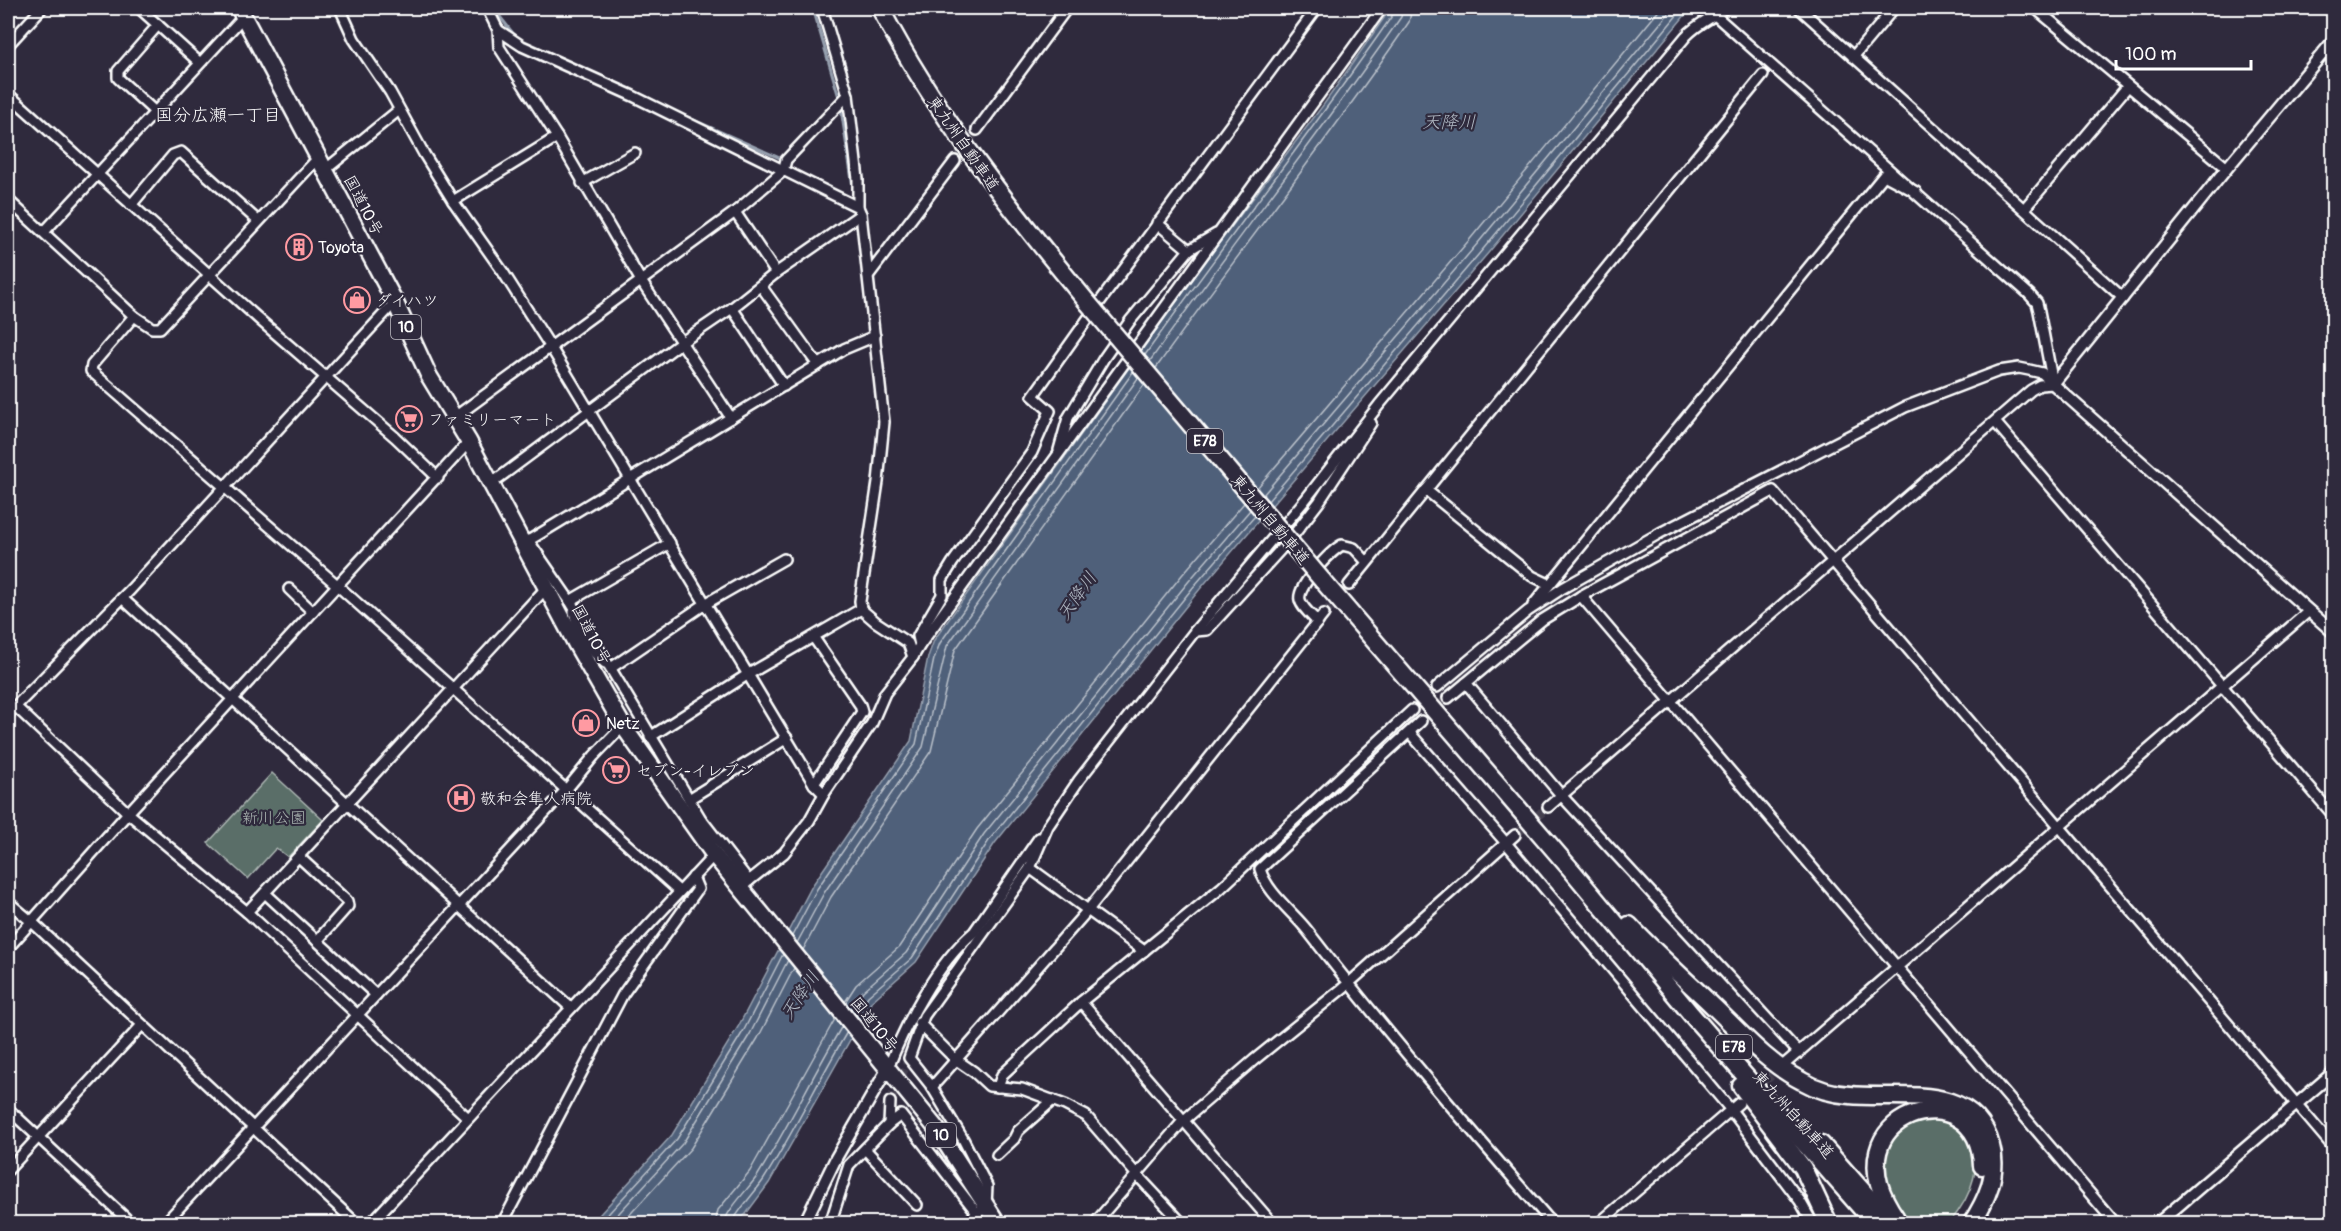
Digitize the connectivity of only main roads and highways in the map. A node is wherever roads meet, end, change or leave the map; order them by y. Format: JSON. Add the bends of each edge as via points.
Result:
{"nodes":[{"id":1,"x":880,"y":8,"type":"edge"},
{"id":2,"x":242,"y":12,"type":"edge"},
{"id":3,"x":1506,"y":793,"type":"junction"},
{"id":4,"x":1574,"y":873,"type":"junction"},
{"id":5,"x":1691,"y":1014,"type":"junction"},
{"id":6,"x":998,"y":1224,"type":"edge"},
{"id":7,"x":1829,"y":1224,"type":"edge"},
{"id":8,"x":1875,"y":1224,"type":"edge"},
{"id":9,"x":1892,"y":1224,"type":"edge"},
{"id":10,"x":1900,"y":1224,"type":"edge"},
{"id":11,"x":1958,"y":1224,"type":"edge"},
{"id":12,"x":1971,"y":1224,"type":"edge"}],
"edges":[{"from":1,"to":3,"type":"highway","name":"東九州自動車道","number":"E78","bridge":true,"via":[[960,138],[999,192],[1088,303]]},
{"from":2,"to":6,"type":"highway","name":"国道10号","number":"10","via":[[395,302],[429,376],[623,726],[714,855],[746,889],[936,1128],[982,1209]]},
{"from":3,"to":4,"type":"highway","name":"東九州自動車道","number":"E78"},
{"from":3,"to":12,"type":"highway","via":[[1634,930],[1784,1071],[1836,1094],[1938,1098],[1968,1111],[1988,1135],[1993,1167],[1988,1194]]},
{"from":4,"to":5,"type":"highway","name":"東九州自動車道","number":"E78"},
{"from":4,"to":9,"type":"highway","name":"東九州自動車道","number":"E78"},
{"from":5,"to":7,"type":"highway","via":[[1803,1168]]},
{"from":5,"to":8,"type":"highway","name":"東九州自動車道","number":"E78"},
{"from":10,"to":11,"type":"highway","via":[[1880,1187],[1877,1161],[1881,1145],[1900,1119],[1916,1112],[1933,1111],[1950,1114],[1964,1124],[1981,1152],[1981,1181]]}]}
